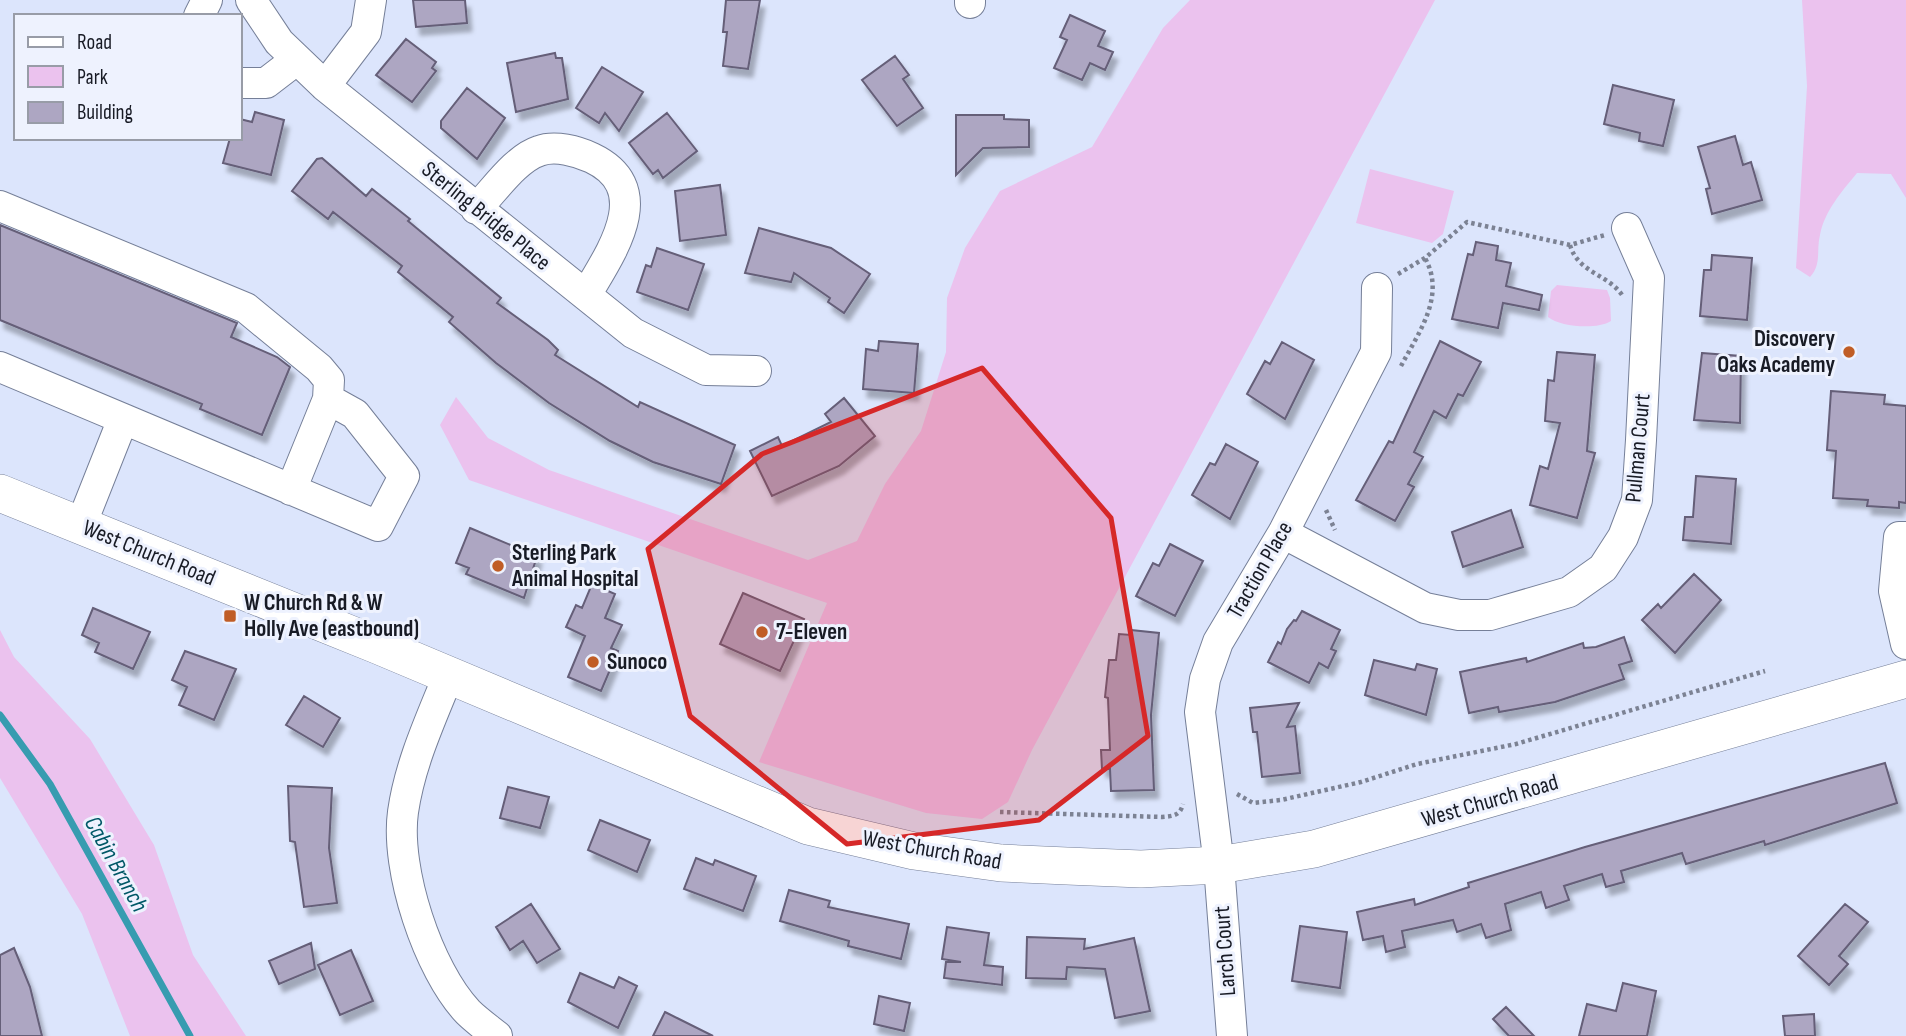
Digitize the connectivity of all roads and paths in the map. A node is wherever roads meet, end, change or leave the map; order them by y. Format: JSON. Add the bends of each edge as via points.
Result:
{"nodes":[{"id":1,"x":251,"y":0,"type":"edge"},
{"id":2,"x":371,"y":0,"type":"edge"},
{"id":3,"x":296,"y":60,"type":"junction"},
{"id":4,"x":242,"y":83,"type":"edge"},
{"id":5,"x":325,"y":86,"type":"junction"},
{"id":6,"x":0,"y":206,"type":"edge"},
{"id":7,"x":477,"y":209,"type":"junction"},
{"id":8,"x":1627,"y":228,"type":"joint"},
{"id":9,"x":1570,"y":245,"type":"junction"},
{"id":10,"x":1424,"y":258,"type":"junction"},
{"id":11,"x":1377,"y":288,"type":"joint"},
{"id":12,"x":586,"y":295,"type":"junction"},
{"id":13,"x":1626,"y":302,"type":"dead end"},
{"id":14,"x":0,"y":367,"type":"edge"},
{"id":15,"x":1400,"y":368,"type":"dead end"},
{"id":16,"x":756,"y":371,"type":"dead end"},
{"id":17,"x":328,"y":399,"type":"junction"},
{"id":18,"x":123,"y":419,"type":"junction"},
{"id":19,"x":291,"y":490,"type":"junction"},
{"id":20,"x":0,"y":493,"type":"edge"},
{"id":21,"x":1326,"y":503,"type":"dead end"},
{"id":22,"x":81,"y":525,"type":"junction"},
{"id":23,"x":1283,"y":533,"type":"junction"},
{"id":24,"x":1339,"y":533,"type":"dead end"},
{"id":25,"x":1906,"y":537,"type":"edge"},
{"id":26,"x":1906,"y":644,"type":"edge"},
{"id":27,"x":1765,"y":671,"type":"dead end"},
{"id":28,"x":449,"y":674,"type":"junction"},
{"id":29,"x":1906,"y":679,"type":"edge"},
{"id":30,"x":1233,"y":788,"type":"dead end"},
{"id":31,"x":1185,"y":797,"type":"dead end"},
{"id":32,"x":1000,"y":812,"type":"dead end"},
{"id":33,"x":1219,"y":865,"type":"junction"},
{"id":34,"x":496,"y":1036,"type":"edge"},
{"id":35,"x":1232,"y":1036,"type":"edge"}],
"edges":[{"from":1,"to":3,"type":"street","name":"Sterling Bridge Place"},
{"from":2,"to":5,"type":"street","via":[[366,32]]},
{"from":3,"to":4,"type":"street","via":[[266,83]]},
{"from":3,"to":5,"type":"street","name":"Sterling Bridge Place"},
{"from":5,"to":7,"type":"street","name":"Sterling Bridge Place"},
{"from":6,"to":17,"type":"street","via":[[246,308],[319,368],[329,380]]},
{"from":7,"to":12,"type":"street","name":"Sterling Bridge Place"},
{"from":7,"to":12,"type":"street","via":[[525,159],[540,150],[573,150],[602,163],[624,193],[624,210],[615,247]]},
{"from":8,"to":9,"type":"path"},
{"from":8,"to":23,"type":"street","name":"Pullman Court","via":[[1649,278],[1637,500],[1623,537],[1603,568],[1569,592],[1490,614],[1459,615],[1425,608]]},
{"from":9,"to":10,"type":"path","via":[[1467,222]]},
{"from":9,"to":13,"type":"path","via":[[1584,267],[1620,291]]},
{"from":10,"to":11,"type":"path"},
{"from":10,"to":15,"type":"path","via":[[1434,281],[1430,309]]},
{"from":11,"to":23,"type":"street","name":"Traction Place","via":[[1376,352]]},
{"from":12,"to":16,"type":"street","name":"Sterling Bridge Place","via":[[633,333],[683,360],[706,370]]},
{"from":14,"to":18,"type":"street"},
{"from":17,"to":19,"type":"street"},
{"from":17,"to":19,"type":"street","via":[[355,414],[404,476],[378,526]]},
{"from":18,"to":19,"type":"street"},
{"from":18,"to":22,"type":"street"},
{"from":20,"to":22,"type":"main road","name":"West Church Road"},
{"from":21,"to":24,"type":"path","via":[[1326,516]]},
{"from":22,"to":28,"type":"main road","name":"West Church Road"},
{"from":23,"to":33,"type":"street","name":"Traction Place","via":[[1218,642],[1205,679],[1200,712]]},
{"from":25,"to":26,"type":"street","via":[[1899,537],[1894,591]]},
{"from":27,"to":30,"type":"path","via":[[1516,744],[1281,800],[1253,803]]},
{"from":28,"to":33,"type":"main road","name":"West Church Road","via":[[808,826],[914,851],[1002,863],[1142,869]]},
{"from":28,"to":34,"type":"street","via":[[416,754],[402,813],[403,857],[425,943],[467,1010]]},
{"from":29,"to":33,"type":"main road","name":"West Church Road","via":[[1379,833]]},
{"from":31,"to":32,"type":"path","via":[[1175,816]]},
{"from":33,"to":35,"type":"street","name":"Larch Court"}]}
